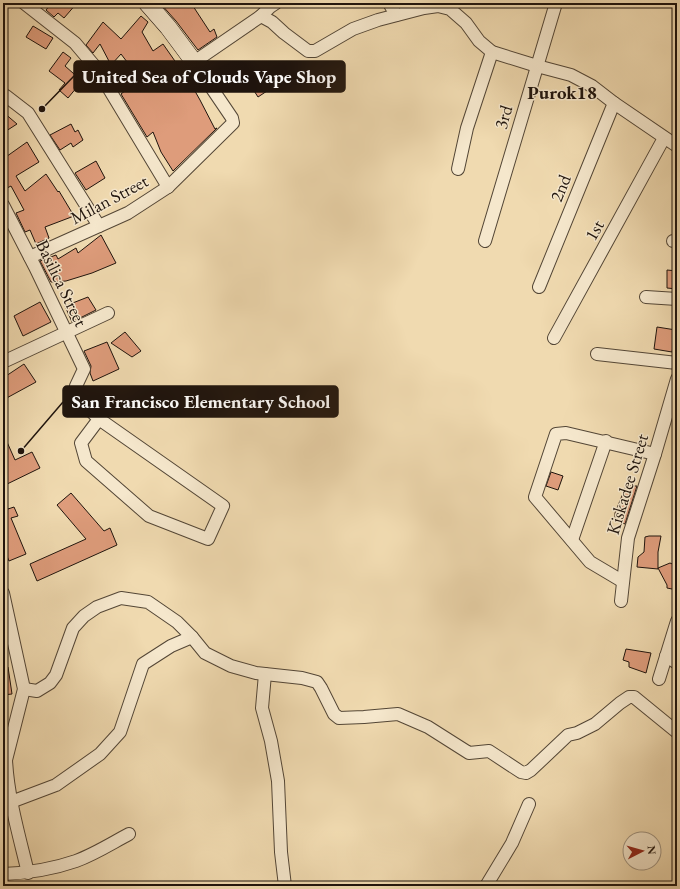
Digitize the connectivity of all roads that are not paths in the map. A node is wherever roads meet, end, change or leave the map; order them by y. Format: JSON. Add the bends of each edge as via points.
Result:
{"nodes":[{"id":1,"x":24,"y":3,"type":"edge"},
{"id":2,"x":147,"y":3,"type":"edge"},
{"id":3,"x":276,"y":3,"type":"edge"},
{"id":4,"x":389,"y":3,"type":"edge"},
{"id":5,"x":556,"y":3,"type":"edge"},
{"id":6,"x":396,"y":15,"type":"junction"},
{"id":7,"x":261,"y":16,"type":"junction"},
{"id":8,"x":492,"y":52,"type":"junction"},
{"id":9,"x":194,"y":62,"type":"junction"},
{"id":10,"x":537,"y":66,"type":"junction"},
{"id":11,"x":3,"y":96,"type":"edge"},
{"id":12,"x":614,"y":103,"type":"junction"},
{"id":13,"x":664,"y":138,"type":"junction"},
{"id":14,"x":677,"y":146,"type":"edge"},
{"id":15,"x":458,"y":169,"type":"dead end"},
{"id":16,"x":168,"y":187,"type":"junction"},
{"id":17,"x":3,"y":204,"type":"edge"},
{"id":18,"x":99,"y":226,"type":"junction"},
{"id":19,"x":485,"y":241,"type":"dead end"},
{"id":20,"x":30,"y":257,"type":"junction"},
{"id":21,"x":539,"y":287,"type":"dead end"},
{"id":22,"x":646,"y":296,"type":"dead end"},
{"id":23,"x":677,"y":299,"type":"edge"},
{"id":24,"x":108,"y":313,"type":"dead end"},
{"id":25,"x":67,"y":332,"type":"junction"},
{"id":26,"x":554,"y":338,"type":"dead end"},
{"id":27,"x":597,"y":354,"type":"dead end"},
{"id":28,"x":3,"y":362,"type":"edge"},
{"id":29,"x":677,"y":363,"type":"edge"},
{"id":30,"x":677,"y":379,"type":"edge"},
{"id":31,"x":99,"y":419,"type":"junction"},
{"id":32,"x":606,"y":441,"type":"junction"},
{"id":33,"x":655,"y":454,"type":"junction"},
{"id":34,"x":572,"y":540,"type":"junction"},
{"id":35,"x":622,"y":581,"type":"junction"},
{"id":36,"x":3,"y":593,"type":"edge"},
{"id":37,"x":621,"y":601,"type":"dead end"},
{"id":38,"x":677,"y":621,"type":"edge"},
{"id":39,"x":192,"y":637,"type":"junction"},
{"id":40,"x":666,"y":656,"type":"junction"},
{"id":41,"x":677,"y":663,"type":"edge"},
{"id":42,"x":265,"y":674,"type":"junction"},
{"id":43,"x":659,"y":679,"type":"dead end"},
{"id":44,"x":24,"y":689,"type":"junction"},
{"id":45,"x":677,"y":732,"type":"edge"},
{"id":46,"x":7,"y":803,"type":"edge"},
{"id":47,"x":529,"y":804,"type":"dead end"},
{"id":48,"x":129,"y":834,"type":"dead end"},
{"id":49,"x":28,"y":873,"type":"junction"},
{"id":50,"x":3,"y":874,"type":"edge"},
{"id":51,"x":285,"y":886,"type":"edge"},
{"id":52,"x":486,"y":886,"type":"edge"}],
"edges":[{"from":1,"to":16,"type":"street","via":[[75,43],[97,69]]},
{"from":2,"to":9,"type":"street"},
{"from":3,"to":7,"type":"street"},
{"from":4,"to":6,"type":"street"},
{"from":5,"to":10,"type":"street","name":"3rd"},
{"from":6,"to":7,"type":"street","via":[[353,29],[315,51],[308,51]]},
{"from":6,"to":8,"type":"street","via":[[438,6],[450,9]]},
{"from":7,"to":9,"type":"street"},
{"from":8,"to":10,"type":"street"},
{"from":8,"to":15,"type":"street","via":[[467,128]]},
{"from":9,"to":16,"type":"street","name":"Milan Street","via":[[233,123]]},
{"from":10,"to":12,"type":"street","via":[[571,75],[592,86]]},
{"from":10,"to":19,"type":"street","name":"3rd"},
{"from":11,"to":18,"type":"street","via":[[28,113]]},
{"from":12,"to":13,"type":"street"},
{"from":12,"to":21,"type":"street","name":"2nd"},
{"from":13,"to":14,"type":"street"},
{"from":13,"to":26,"type":"street","name":"1st"},
{"from":16,"to":18,"type":"street","name":"Milan Street","via":[[128,213]]},
{"from":17,"to":20,"type":"street","name":"Basilica Street"},
{"from":18,"to":20,"type":"street","name":"Milan Street"},
{"from":20,"to":25,"type":"street","name":"Basilica Street"},
{"from":22,"to":23,"type":"street"},
{"from":24,"to":25,"type":"street"},
{"from":25,"to":28,"type":"street"},
{"from":25,"to":31,"type":"street","name":"Basilica Street","via":[[84,369],[76,386],[82,402]]},
{"from":27,"to":29,"type":"street"},
{"from":30,"to":33,"type":"street","name":"Kiskadee Street"},
{"from":31,"to":31,"type":"street","via":[[223,506],[208,539],[149,516],[86,461],[81,443]]},
{"from":32,"to":33,"type":"street"},
{"from":32,"to":34,"type":"street"},
{"from":32,"to":34,"type":"street","via":[[566,432],[556,434],[535,497]]},
{"from":33,"to":35,"type":"street","name":"Kiskadee Street","via":[[628,538]]},
{"from":34,"to":35,"type":"street","via":[[590,562]]},
{"from":35,"to":37,"type":"street","name":"Kiskadee Street"},
{"from":36,"to":44,"type":"street"},
{"from":38,"to":40,"type":"street"},
{"from":39,"to":42,"type":"street","via":[[205,653],[231,666]]},
{"from":39,"to":44,"type":"street","via":[[177,622],[148,602],[121,598],[97,607],[73,628],[56,675],[50,683],[36,691]]},
{"from":39,"to":46,"type":"street","via":[[171,646],[143,664],[120,732],[100,754],[56,785]]},
{"from":40,"to":41,"type":"street"},
{"from":40,"to":43,"type":"street"},
{"from":42,"to":45,"type":"street","via":[[317,682],[334,714],[339,718],[398,714],[428,727],[469,753],[489,751],[526,773],[568,735],[595,724],[629,697],[634,697]]},
{"from":42,"to":51,"type":"street","via":[[262,708],[278,781]]},
{"from":44,"to":46,"type":"street","via":[[6,760]]},
{"from":46,"to":49,"type":"street"},
{"from":47,"to":52,"type":"street","via":[[512,842]]},
{"from":48,"to":49,"type":"street","via":[[78,861]]},
{"from":49,"to":50,"type":"street"}]}
